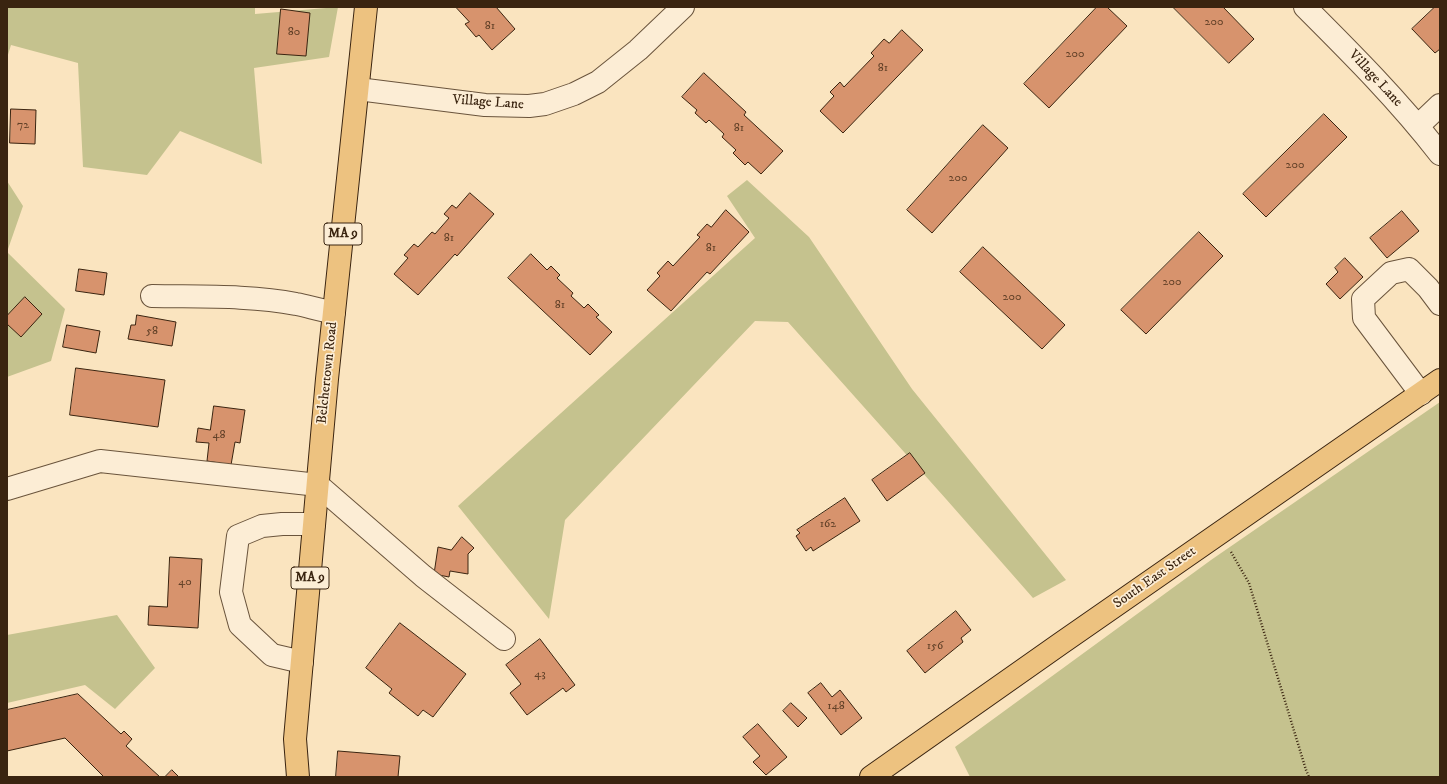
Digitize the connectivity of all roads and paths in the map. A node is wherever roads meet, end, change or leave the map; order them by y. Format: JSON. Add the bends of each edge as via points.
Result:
{"nodes":[{"id":1,"x":366,"y":7,"type":"edge"},
{"id":2,"x":682,"y":7,"type":"edge"},
{"id":3,"x":1305,"y":7,"type":"edge"},
{"id":4,"x":358,"y":89,"type":"junction"},
{"id":5,"x":1440,"y":105,"type":"edge"},
{"id":6,"x":1418,"y":126,"type":"junction"},
{"id":7,"x":1440,"y":154,"type":"edge"},
{"id":8,"x":152,"y":296,"type":"dead end"},
{"id":9,"x":1440,"y":304,"type":"edge"},
{"id":10,"x":334,"y":312,"type":"junction"},
{"id":11,"x":1440,"y":380,"type":"edge"},
{"id":12,"x":1421,"y":394,"type":"junction"},
{"id":13,"x":318,"y":485,"type":"junction"},
{"id":14,"x":7,"y":489,"type":"edge"},
{"id":15,"x":314,"y":524,"type":"junction"},
{"id":16,"x":1220,"y":533,"type":"junction"},
{"id":17,"x":504,"y":639,"type":"dead end"},
{"id":18,"x":302,"y":662,"type":"junction"},
{"id":19,"x":295,"y":739,"type":"junction"},
{"id":20,"x":291,"y":777,"type":"edge"},
{"id":21,"x":298,"y":777,"type":"edge"},
{"id":22,"x":871,"y":777,"type":"edge"},
{"id":23,"x":1309,"y":777,"type":"edge"}],
"edges":[{"from":1,"to":4,"type":"main road","name":"Belchertown Road","number":"MA 9"},
{"from":2,"to":4,"type":"street","name":"Village Lane","via":[[638,50],[598,82],[545,104],[485,105]]},
{"from":3,"to":6,"type":"street","name":"Village Lane","via":[[1383,86]]},
{"from":4,"to":10,"type":"main road","name":"Belchertown Road","number":"MA 9"},
{"from":5,"to":6,"type":"street"},
{"from":6,"to":7,"type":"street","name":"Village Lane"},
{"from":8,"to":10,"type":"street","via":[[246,298]]},
{"from":9,"to":12,"type":"street","via":[[1409,269],[1391,273],[1363,299],[1364,318]]},
{"from":10,"to":13,"type":"main road","name":"Belchertown Road","number":"MA 9"},
{"from":11,"to":12,"type":"main road","name":"South East Street"},
{"from":12,"to":16,"type":"main road","name":"South East Street"},
{"from":13,"to":14,"type":"street","via":[[100,460]]},
{"from":13,"to":15,"type":"main road","name":"Belchertown Road","number":"MA 9"},
{"from":13,"to":17,"type":"street","via":[[423,576]]},
{"from":15,"to":18,"type":"main road","name":"Belchertown Road","number":"MA 9"},
{"from":15,"to":18,"type":"street","via":[[262,526],[238,536],[231,592],[240,625],[272,655]]},
{"from":16,"to":22,"type":"main road","name":"South East Street"},
{"from":16,"to":23,"type":"path","via":[[1249,583]]},
{"from":18,"to":19,"type":"main road","name":"Belchertown Road","number":"MA 9"},
{"from":19,"to":20,"type":"street","name":"Belchertown Road"},
{"from":19,"to":21,"type":"main road","name":"Belchertown Road","number":"MA 9"}]}
